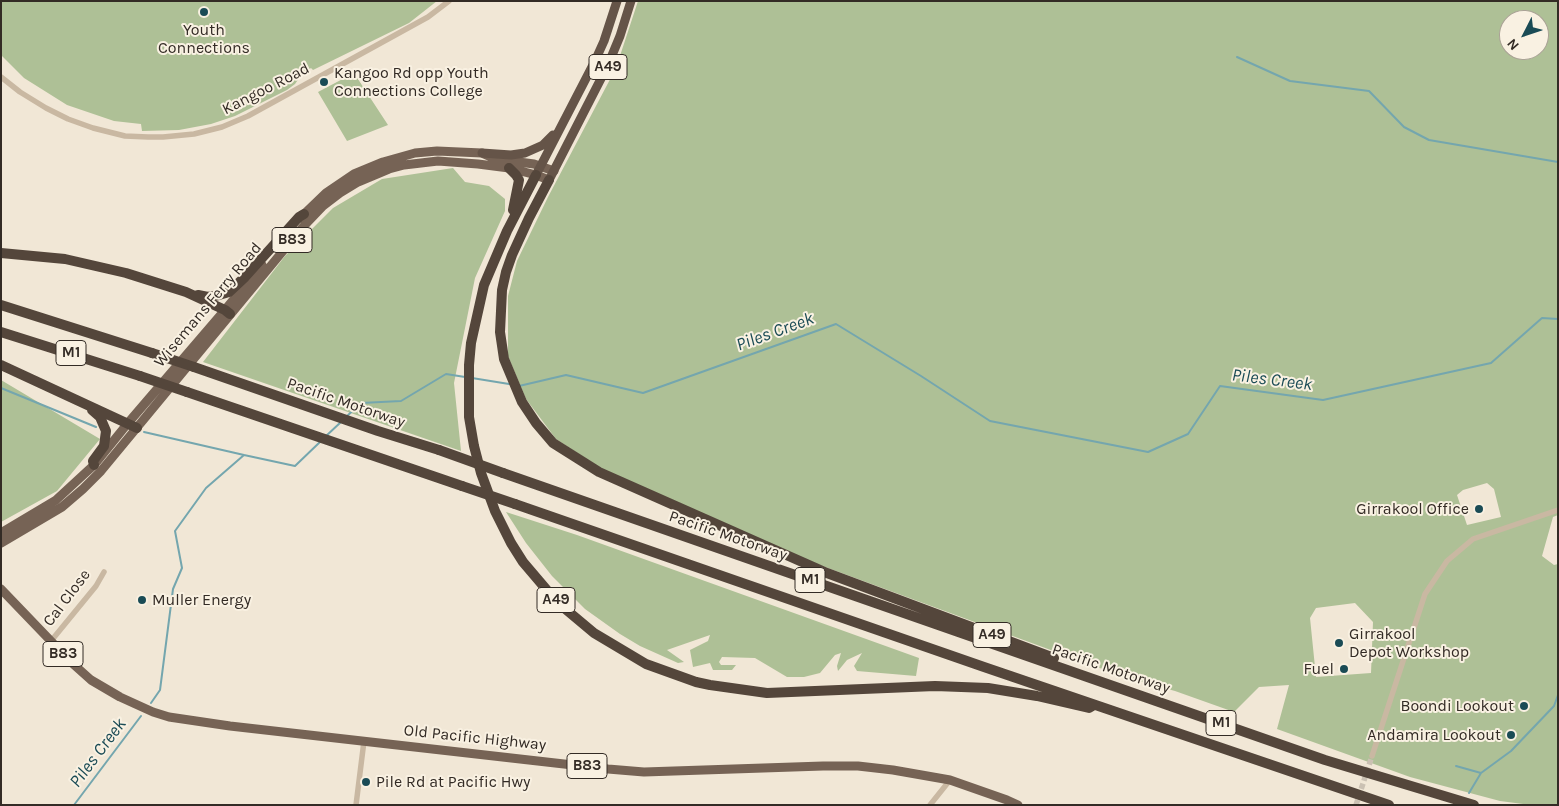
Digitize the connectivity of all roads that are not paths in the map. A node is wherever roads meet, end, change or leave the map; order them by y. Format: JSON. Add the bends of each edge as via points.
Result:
{"nodes":[{"id":1,"x":449,"y":1,"type":"edge"},
{"id":2,"x":618,"y":1,"type":"edge"},
{"id":3,"x":631,"y":1,"type":"edge"},
{"id":4,"x":1,"y":77,"type":"edge"},
{"id":5,"x":563,"y":124,"type":"junction"},
{"id":6,"x":482,"y":153,"type":"junction"},
{"id":7,"x":509,"y":168,"type":"junction"},
{"id":8,"x":538,"y":170,"type":"junction"},
{"id":9,"x":551,"y":175,"type":"junction"},
{"id":10,"x":304,"y":214,"type":"junction"},
{"id":11,"x":507,"y":231,"type":"junction"},
{"id":12,"x":1,"y":253,"type":"edge"},
{"id":13,"x":186,"y":292,"type":"junction"},
{"id":14,"x":1,"y":305,"type":"edge"},
{"id":15,"x":228,"y":312,"type":"junction"},
{"id":16,"x":1,"y":332,"type":"edge"},
{"id":17,"x":1,"y":365,"type":"edge"},
{"id":18,"x":74,"y":399,"type":"junction"},
{"id":19,"x":132,"y":425,"type":"junction"},
{"id":20,"x":94,"y":465,"type":"junction"},
{"id":21,"x":1558,"y":510,"type":"edge"},
{"id":22,"x":1,"y":533,"type":"edge"},
{"id":23,"x":1,"y":543,"type":"edge"},
{"id":24,"x":104,"y":572,"type":"dead end"},
{"id":25,"x":1,"y":589,"type":"edge"},
{"id":26,"x":51,"y":641,"type":"junction"},
{"id":27,"x":1118,"y":687,"type":"junction"},
{"id":28,"x":1094,"y":705,"type":"junction"},
{"id":29,"x":364,"y":741,"type":"junction"},
{"id":30,"x":1372,"y":756,"type":"tunnel mouth"},
{"id":31,"x":950,"y":780,"type":"junction"},
{"id":32,"x":356,"y":805,"type":"edge"},
{"id":33,"x":930,"y":805,"type":"edge"},
{"id":34,"x":1018,"y":805,"type":"edge"},
{"id":35,"x":1389,"y":805,"type":"edge"},
{"id":36,"x":1474,"y":805,"type":"edge"}],
"edges":[{"from":1,"to":4,"type":"street","name":"Kangoo Road","via":[[428,17],[248,116],[222,127],[188,135],[125,136],[93,128],[46,108]]},
{"from":2,"to":5,"type":"highway","number":"A49","via":[[604,41]]},
{"from":3,"to":9,"type":"highway","number":"A49","via":[[608,66]]},
{"from":5,"to":6,"type":"highway","via":[[550,140],[525,153]]},
{"from":5,"to":8,"type":"highway","number":"A49"},
{"from":6,"to":8,"type":"main road","name":"Wisemans Ferry Road","number":"B83"},
{"from":6,"to":10,"type":"main road","name":"Wisemans Ferry Road","number":"B83","via":[[459,151],[404,155],[354,174],[334,186]]},
{"from":7,"to":8,"type":"main road","name":"Wisemans Ferry Road","number":"B83"},
{"from":7,"to":11,"type":"highway","via":[[519,180]]},
{"from":7,"to":15,"type":"main road","name":"Wisemans Ferry Road","number":"B83","via":[[438,161],[404,165],[358,182],[312,217]]},
{"from":8,"to":9,"type":"main road","name":"Wisemans Ferry Road","number":"B83"},
{"from":8,"to":11,"type":"highway","number":"A49"},
{"from":9,"to":27,"type":"highway","number":"A49","via":[[506,272],[500,332],[504,359],[522,402],[553,443],[598,472],[827,573],[1107,677]]},
{"from":10,"to":13,"type":"highway","via":[[229,292],[208,297]]},
{"from":10,"to":15,"type":"main road","name":"Wisemans Ferry Road","number":"B83"},
{"from":11,"to":28,"type":"highway","number":"A49","via":[[484,285],[472,343],[469,416],[481,473],[511,543],[523,562],[570,614],[594,633],[646,664],[696,682],[734,689],[777,692],[935,686],[988,688],[1089,708]]},
{"from":12,"to":13,"type":"highway","via":[[65,259],[126,273]]},
{"from":13,"to":15,"type":"highway"},
{"from":14,"to":27,"type":"highway","name":"Pacific Motorway","number":"M1","bridge":true,"via":[[439,450]]},
{"from":15,"to":19,"type":"main road","name":"Wisemans Ferry Road","number":"B83"},
{"from":16,"to":28,"type":"highway","number":"M1","bridge":true,"via":[[290,426]]},
{"from":17,"to":18,"type":"highway"},
{"from":18,"to":19,"type":"highway"},
{"from":18,"to":20,"type":"highway","via":[[74,402],[95,412],[104,424],[105,442],[93,461]]},
{"from":19,"to":20,"type":"main road","name":"Wisemans Ferry Road","number":"B83"},
{"from":19,"to":23,"type":"main road","name":"Wisemans Ferry Road","number":"B83","via":[[102,471],[83,489],[62,507]]},
{"from":20,"to":22,"type":"main road","name":"Wisemans Ferry Road","number":"B83","via":[[56,500]]},
{"from":21,"to":30,"type":"street","via":[[1473,539],[1447,561],[1425,594]]},
{"from":24,"to":26,"type":"street","name":"Cal Close"},
{"from":25,"to":26,"type":"main road","name":"Old Pacific Highway","number":"B83"},
{"from":26,"to":29,"type":"main road","name":"Old Pacific Highway","number":"B83","via":[[92,680],[153,712],[230,726]]},
{"from":27,"to":36,"type":"highway","name":"Pacific Motorway","number":"M1","via":[[1324,760]]},
{"from":28,"to":35,"type":"highway","number":"M1"},
{"from":29,"to":31,"type":"main road","name":"Old Pacific Highway","number":"B83","via":[[644,772],[858,766]]},
{"from":29,"to":32,"type":"street"},
{"from":31,"to":33,"type":"street"},
{"from":31,"to":34,"type":"main road","name":"Old Pacific Highway","number":"B83"}]}
